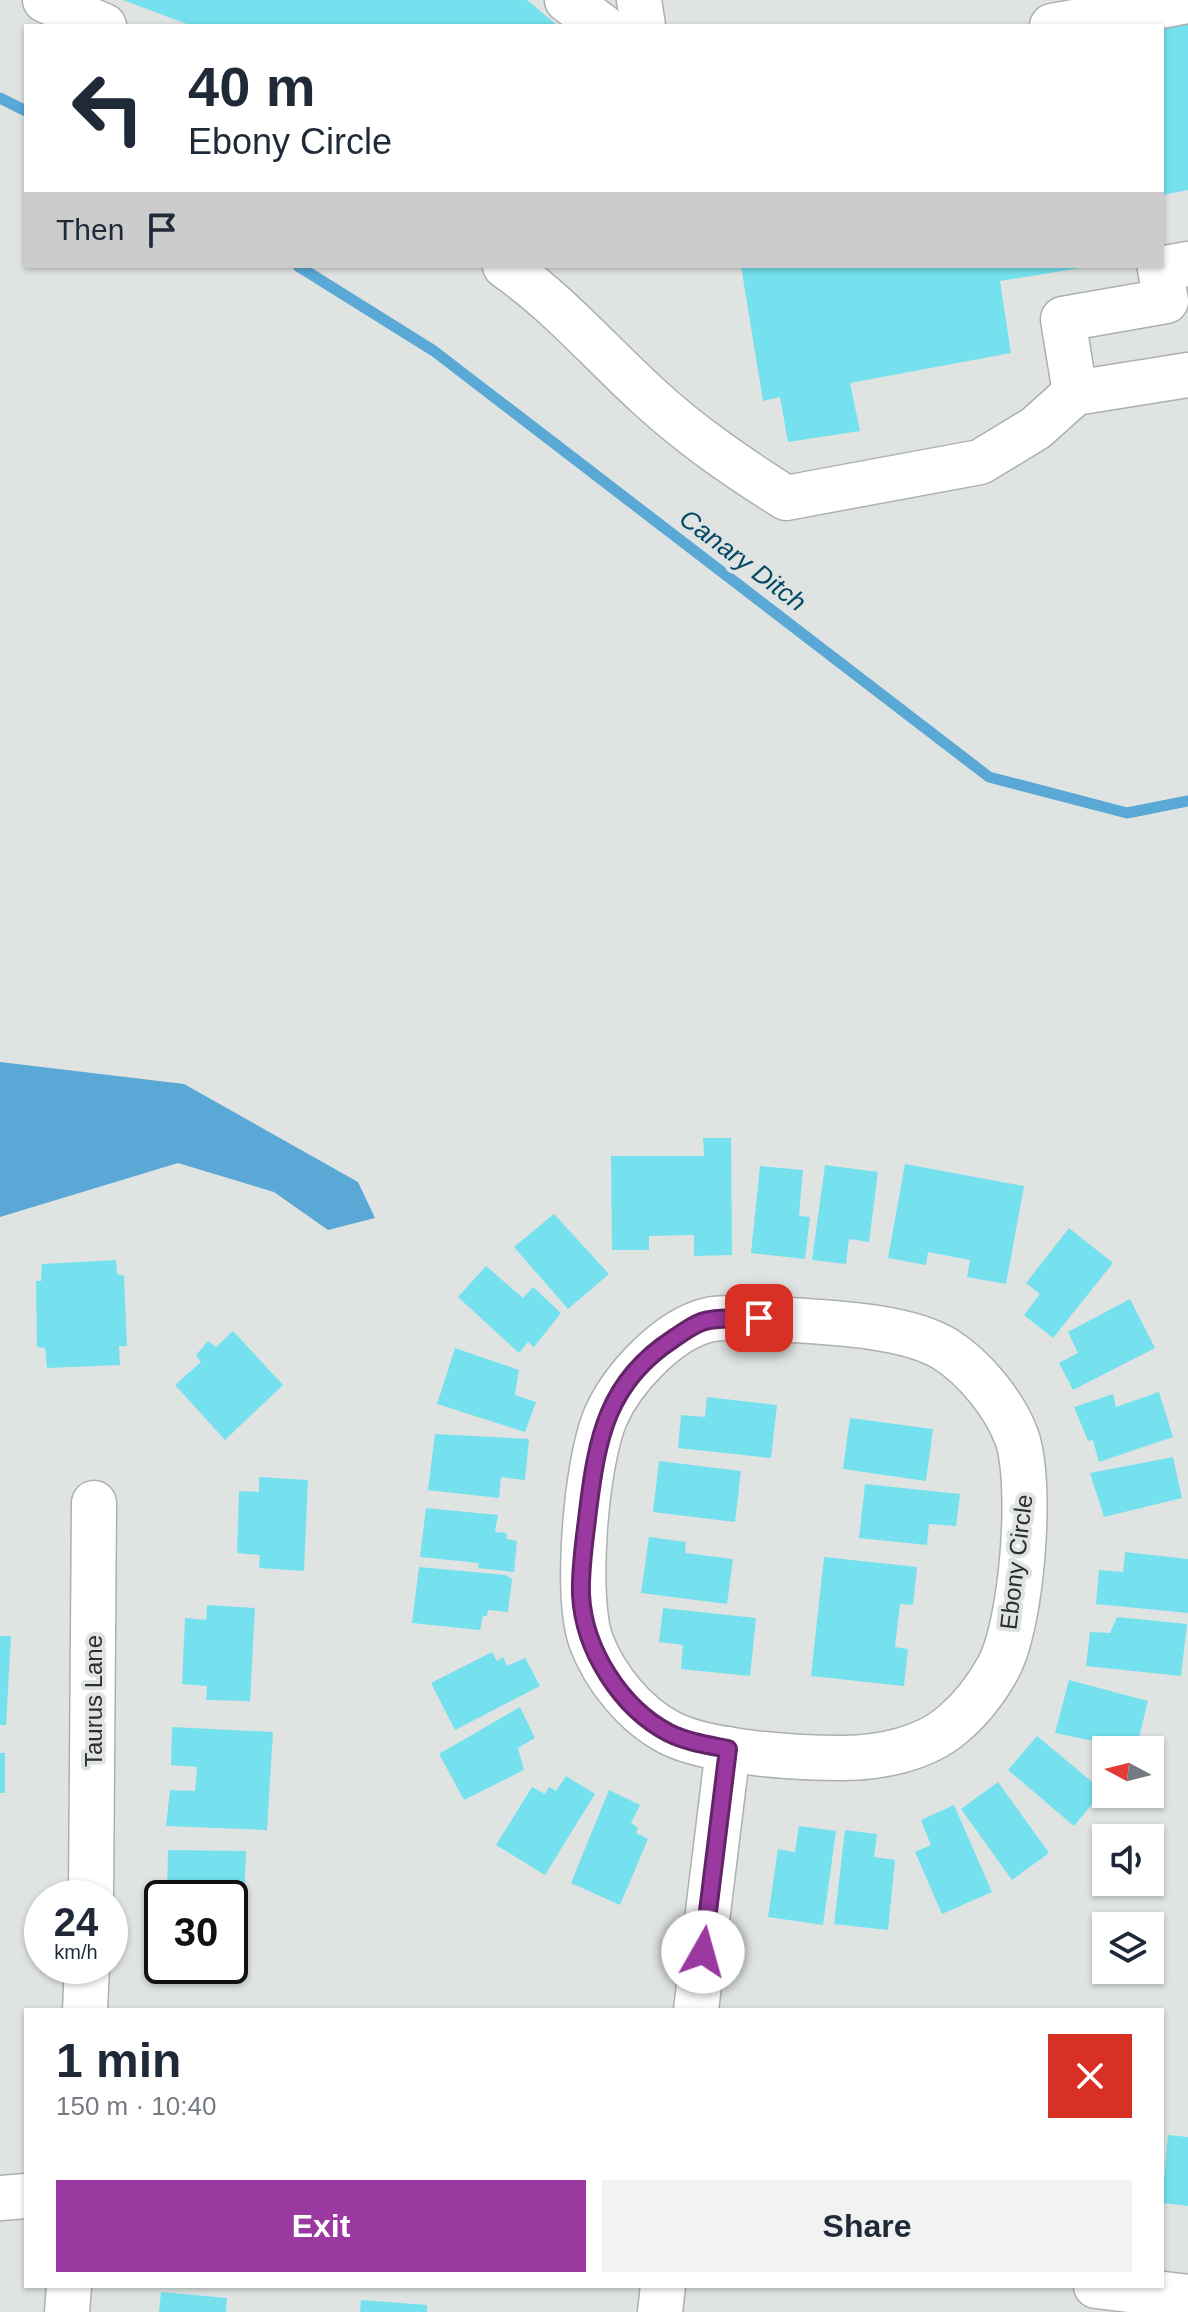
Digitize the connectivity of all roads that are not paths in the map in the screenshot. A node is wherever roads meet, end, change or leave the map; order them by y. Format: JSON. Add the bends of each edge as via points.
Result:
{"nodes":[{"id":1,"x":45,"y":0,"type":"edge"},
{"id":2,"x":567,"y":0,"type":"edge"},
{"id":3,"x":639,"y":0,"type":"edge"},
{"id":4,"x":1188,"y":1,"type":"edge"},
{"id":5,"x":99,"y":24,"type":"edge"},
{"id":6,"x":599,"y":24,"type":"edge"},
{"id":7,"x":643,"y":24,"type":"edge"},
{"id":8,"x":1063,"y":24,"type":"edge"},
{"id":9,"x":1188,"y":264,"type":"edge"},
{"id":10,"x":508,"y":268,"type":"edge"},
{"id":11,"x":1188,"y":375,"type":"edge"},
{"id":12,"x":1075,"y":393,"type":"junction"},
{"id":13,"x":94,"y":1503,"type":"dead end"},
{"id":14,"x":728,"y":1749,"type":"junction"},
{"id":15,"x":91,"y":1880,"type":"edge"},
{"id":16,"x":86,"y":1984,"type":"edge"},
{"id":17,"x":85,"y":2008,"type":"edge"},
{"id":18,"x":696,"y":2008,"type":"edge"},
{"id":19,"x":24,"y":2196,"type":"edge"},
{"id":20,"x":0,"y":2198,"type":"edge"},
{"id":21,"x":69,"y":2288,"type":"edge"},
{"id":22,"x":663,"y":2288,"type":"edge"},
{"id":23,"x":1113,"y":2288,"type":"edge"},
{"id":24,"x":1188,"y":2297,"type":"edge"},
{"id":25,"x":67,"y":2312,"type":"edge"},
{"id":26,"x":660,"y":2312,"type":"edge"}],
"edges":[{"from":1,"to":5,"type":"street"},
{"from":2,"to":6,"type":"street"},
{"from":3,"to":7,"type":"street"},
{"from":4,"to":8,"type":"street"},
{"from":9,"to":12,"type":"street","via":[[1160,269],[1166,301],[1063,319]]},
{"from":10,"to":12,"type":"street","via":[[537,288],[648,396],[719,455],[786,498],[980,462],[1036,428]]},
{"from":11,"to":12,"type":"street"},
{"from":13,"to":15,"type":"street","name":"Taurus Lane"},
{"from":14,"to":14,"type":"street","name":"Ebony Circle","via":[[843,1758],[918,1745],[951,1726],[1000,1665],[1015,1606],[1026,1474],[1017,1436],[999,1405],[974,1372],[943,1348],[888,1330],[759,1318],[707,1320],[650,1354],[604,1419],[583,1549],[581,1597],[591,1641],[609,1677],[635,1708],[669,1733]]},
{"from":14,"to":18,"type":"street"},
{"from":16,"to":17,"type":"street"},
{"from":19,"to":20,"type":"street"},
{"from":21,"to":25,"type":"street"},
{"from":22,"to":26,"type":"street"},
{"from":23,"to":24,"type":"street"}]}
